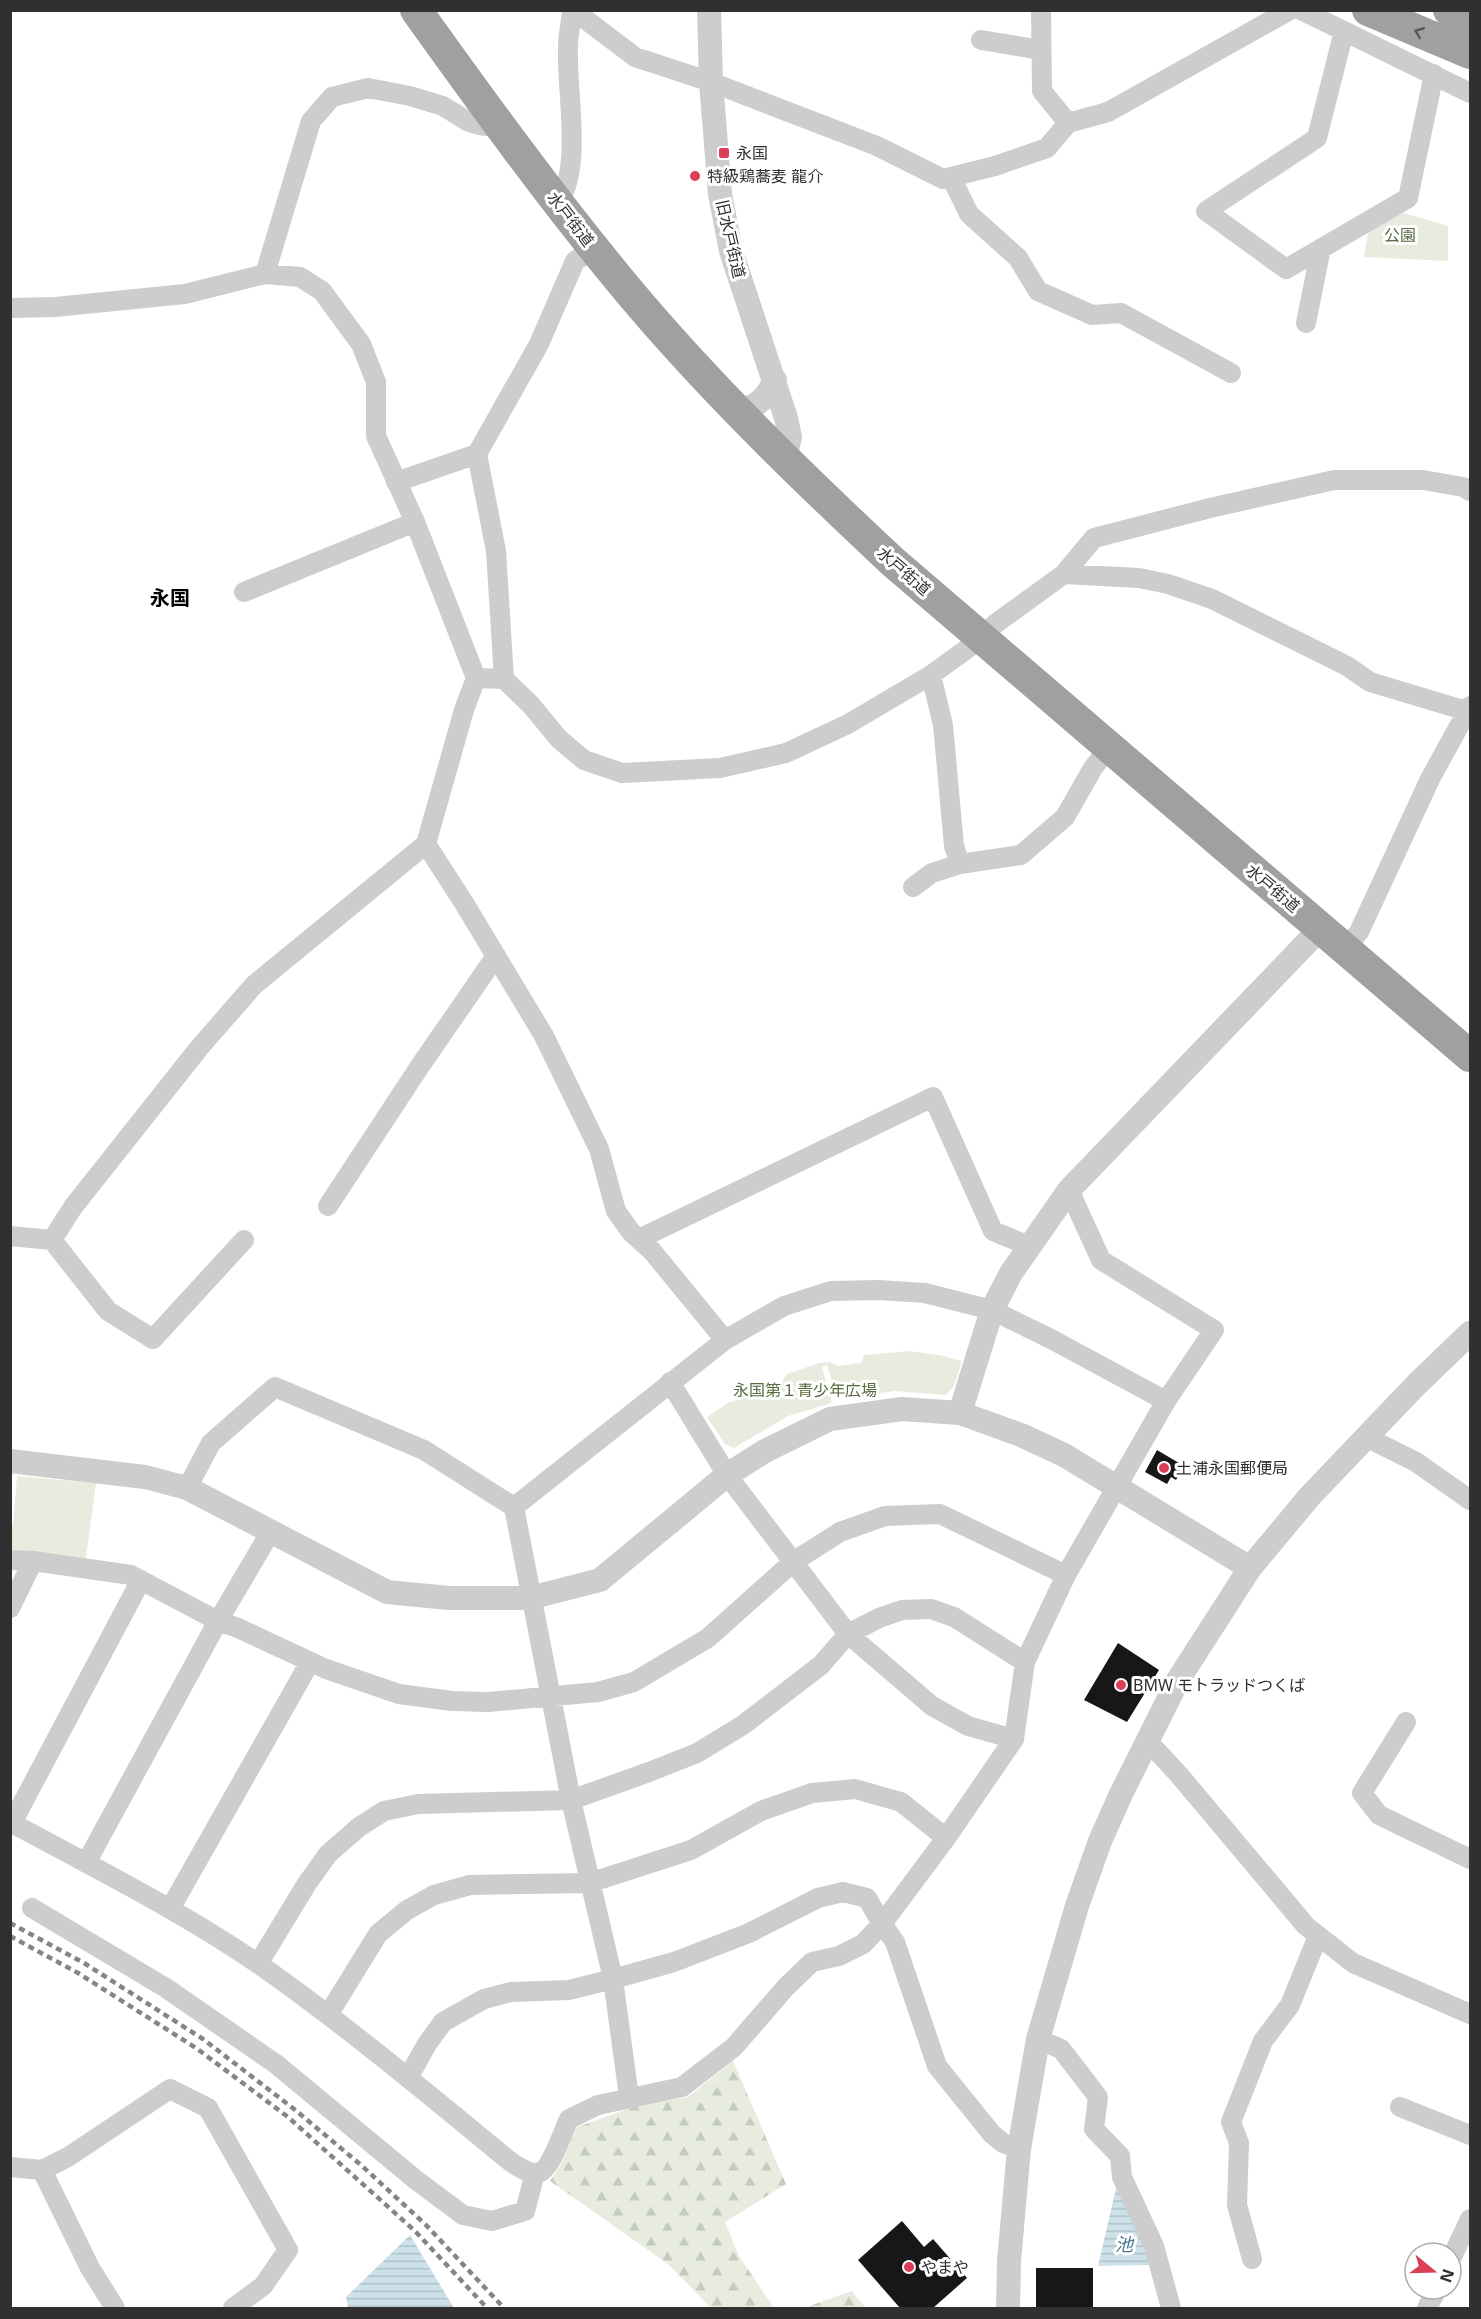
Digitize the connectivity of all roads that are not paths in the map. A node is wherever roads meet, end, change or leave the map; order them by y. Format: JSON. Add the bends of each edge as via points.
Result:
{"nodes":[{"id":1,"x":416,"y":10,"type":"edge"},
{"id":2,"x":573,"y":10,"type":"edge"},
{"id":3,"x":709,"y":10,"type":"edge"},
{"id":4,"x":1041,"y":10,"type":"edge"},
{"id":5,"x":1290,"y":10,"type":"edge"},
{"id":6,"x":1301,"y":10,"type":"edge"},
{"id":7,"x":1368,"y":10,"type":"edge"},
{"id":8,"x":1449,"y":10,"type":"edge"},
{"id":9,"x":1470,"y":19,"type":"edge"},
{"id":10,"x":1344,"y":31,"type":"junction"},
{"id":11,"x":981,"y":39,"type":"dead end"},
{"id":12,"x":1041,"y":50,"type":"junction"},
{"id":13,"x":1470,"y":53,"type":"edge"},
{"id":14,"x":1434,"y":74,"type":"junction"},
{"id":15,"x":711,"y":82,"type":"junction"},
{"id":16,"x":1470,"y":93,"type":"edge"},
{"id":17,"x":496,"y":122,"type":"junction"},
{"id":18,"x":1068,"y":123,"type":"junction"},
{"id":19,"x":951,"y":177,"type":"junction"},
{"id":20,"x":558,"y":203,"type":"junction"},
{"id":21,"x":1321,"y":248,"type":"junction"},
{"id":22,"x":594,"y":249,"type":"junction"},
{"id":23,"x":265,"y":274,"type":"junction"},
{"id":24,"x":10,"y":308,"type":"edge"},
{"id":25,"x":1306,"y":323,"type":"dead end"},
{"id":26,"x":1231,"y":373,"type":"dead end"},
{"id":27,"x":775,"y":380,"type":"junction"},
{"id":28,"x":738,"y":410,"type":"junction"},
{"id":29,"x":477,"y":454,"type":"junction"},
{"id":30,"x":784,"y":459,"type":"junction"},
{"id":31,"x":396,"y":482,"type":"junction"},
{"id":32,"x":1470,"y":491,"type":"edge"},
{"id":33,"x":415,"y":522,"type":"junction"},
{"id":34,"x":1064,"y":574,"type":"junction"},
{"id":35,"x":244,"y":592,"type":"dead end"},
{"id":36,"x":982,"y":638,"type":"junction"},
{"id":37,"x":931,"y":675,"type":"junction"},
{"id":38,"x":476,"y":678,"type":"junction"},
{"id":39,"x":504,"y":679,"type":"junction"},
{"id":40,"x":1470,"y":710,"type":"edge"},
{"id":41,"x":1109,"y":747,"type":"junction"},
{"id":42,"x":426,"y":844,"type":"junction"},
{"id":43,"x":960,"y":864,"type":"junction"},
{"id":44,"x":913,"y":887,"type":"dead end"},
{"id":45,"x":1321,"y":928,"type":"junction"},
{"id":46,"x":1345,"y":949,"type":"junction"},
{"id":47,"x":496,"y":956,"type":"junction"},
{"id":48,"x":1470,"y":1056,"type":"edge"},
{"id":49,"x":1069,"y":1190,"type":"junction"},
{"id":50,"x":328,"y":1206,"type":"dead end"},
{"id":51,"x":10,"y":1236,"type":"edge"},
{"id":52,"x":639,"y":1239,"type":"junction"},
{"id":53,"x":52,"y":1240,"type":"junction"},
{"id":54,"x":244,"y":1240,"type":"dead end"},
{"id":55,"x":1029,"y":1246,"type":"junction"},
{"id":56,"x":992,"y":1310,"type":"junction"},
{"id":57,"x":1470,"y":1333,"type":"edge"},
{"id":58,"x":725,"y":1340,"type":"junction"},
{"id":59,"x":670,"y":1382,"type":"junction"},
{"id":60,"x":1166,"y":1401,"type":"junction"},
{"id":61,"x":960,"y":1413,"type":"junction"},
{"id":62,"x":1366,"y":1437,"type":"junction"},
{"id":63,"x":10,"y":1461,"type":"edge"},
{"id":64,"x":728,"y":1475,"type":"junction"},
{"id":65,"x":1116,"y":1485,"type":"junction"},
{"id":66,"x":187,"y":1488,"type":"junction"},
{"id":67,"x":1470,"y":1500,"type":"edge"},
{"id":68,"x":514,"y":1508,"type":"junction"},
{"id":69,"x":271,"y":1531,"type":"junction"},
{"id":70,"x":10,"y":1560,"type":"edge"},
{"id":71,"x":33,"y":1561,"type":"junction"},
{"id":72,"x":793,"y":1562,"type":"junction"},
{"id":73,"x":1250,"y":1568,"type":"junction"},
{"id":74,"x":1066,"y":1575,"type":"junction"},
{"id":75,"x":141,"y":1580,"type":"junction"},
{"id":76,"x":530,"y":1598,"type":"junction"},
{"id":77,"x":10,"y":1608,"type":"edge"},
{"id":78,"x":218,"y":1621,"type":"junction"},
{"id":79,"x":848,"y":1634,"type":"junction"},
{"id":80,"x":310,"y":1662,"type":"junction"},
{"id":81,"x":1025,"y":1662,"type":"junction"},
{"id":82,"x":550,"y":1695,"type":"junction"},
{"id":83,"x":1406,"y":1722,"type":"dead end"},
{"id":84,"x":1014,"y":1739,"type":"junction"},
{"id":85,"x":1147,"y":1744,"type":"junction"},
{"id":86,"x":571,"y":1800,"type":"junction"},
{"id":87,"x":11,"y":1822,"type":"edge"},
{"id":88,"x":946,"y":1838,"type":"junction"},
{"id":89,"x":1470,"y":1859,"type":"edge"},
{"id":90,"x":86,"y":1863,"type":"junction"},
{"id":91,"x":589,"y":1883,"type":"junction"},
{"id":92,"x":32,"y":1908,"type":"dead end"},
{"id":93,"x":170,"y":1909,"type":"junction"},
{"id":94,"x":882,"y":1924,"type":"junction"},
{"id":95,"x":1318,"y":1936,"type":"junction"},
{"id":96,"x":258,"y":1964,"type":"junction"},
{"id":97,"x":613,"y":1979,"type":"junction"},
{"id":98,"x":328,"y":2014,"type":"junction"},
{"id":99,"x":1470,"y":2014,"type":"edge"},
{"id":100,"x":1038,"y":2039,"type":"junction"},
{"id":101,"x":408,"y":2078,"type":"junction"},
{"id":102,"x":629,"y":2097,"type":"junction"},
{"id":103,"x":1400,"y":2107,"type":"dead end"},
{"id":104,"x":1470,"y":2135,"type":"edge"},
{"id":105,"x":1019,"y":2149,"type":"junction"},
{"id":106,"x":10,"y":2167,"type":"edge"},
{"id":107,"x":42,"y":2170,"type":"junction"},
{"id":108,"x":535,"y":2174,"type":"junction"},
{"id":109,"x":1470,"y":2219,"type":"edge"},
{"id":110,"x":1460,"y":2241,"type":"edge"},
{"id":111,"x":1252,"y":2259,"type":"dead end"},
{"id":112,"x":256,"y":2302,"type":"edge"},
{"id":113,"x":115,"y":2308,"type":"edge"},
{"id":114,"x":233,"y":2308,"type":"edge"},
{"id":115,"x":1008,"y":2308,"type":"edge"},
{"id":116,"x":1171,"y":2308,"type":"edge"}],
"edges":[{"from":1,"to":17,"type":"highway","name":"水戸街道"},
{"from":2,"to":15,"type":"street","via":[[635,57]]},
{"from":2,"to":20,"type":"street","via":[[568,47],[571,162],[564,195]]},
{"from":3,"to":15,"type":"street","name":"旧水戸街道"},
{"from":4,"to":12,"type":"street"},
{"from":5,"to":18,"type":"street","via":[[1108,112]]},
{"from":6,"to":10,"type":"street"},
{"from":13,"to":7,"type":"highway","one_way":true},
{"from":8,"to":9,"type":"highway"},
{"from":10,"to":14,"type":"street"},
{"from":10,"to":21,"type":"street","via":[[1317,138],[1206,211],[1286,269]]},
{"from":11,"to":12,"type":"street"},
{"from":12,"to":18,"type":"street","via":[[1042,91]]},
{"from":14,"to":16,"type":"street"},
{"from":14,"to":21,"type":"street","via":[[1408,198]]},
{"from":15,"to":19,"type":"street","via":[[877,146],[943,179]]},
{"from":15,"to":27,"type":"street","name":"旧水戸街道","via":[[720,194],[731,251]]},
{"from":17,"to":20,"type":"highway","name":"水戸街道"},
{"from":17,"to":23,"type":"street","via":[[479,125],[443,106],[368,88],[332,97],[311,121]]},
{"from":18,"to":19,"type":"street","via":[[1047,148]]},
{"from":19,"to":26,"type":"street","via":[[969,214],[1018,258],[1038,291],[1092,315],[1121,314]]},
{"from":20,"to":22,"type":"highway","name":"水戸街道"},
{"from":21,"to":25,"type":"street"},
{"from":22,"to":28,"type":"highway","name":"水戸街道"},
{"from":22,"to":29,"type":"street","via":[[575,261],[539,344]]},
{"from":23,"to":24,"type":"street","via":[[185,294]]},
{"from":23,"to":31,"type":"street","via":[[300,277],[322,291],[361,344],[376,382],[376,436]]},
{"from":27,"to":28,"type":"street","via":[[760,401],[749,409]]},
{"from":27,"to":30,"type":"street","name":"旧水戸街道","via":[[790,437]]},
{"from":28,"to":30,"type":"highway","name":"水戸街道"},
{"from":29,"to":31,"type":"street"},
{"from":29,"to":39,"type":"street","via":[[496,551]]},
{"from":30,"to":36,"type":"highway","name":"水戸街道","via":[[892,562]]},
{"from":31,"to":33,"type":"street"},
{"from":32,"to":34,"type":"street","via":[[1424,480],[1334,480],[1094,538]]},
{"from":33,"to":35,"type":"street"},
{"from":33,"to":38,"type":"street"},
{"from":34,"to":36,"type":"street","via":[[995,624]]},
{"from":34,"to":40,"type":"street","via":[[1139,578],[1168,584],[1347,666],[1370,682]]},
{"from":36,"to":37,"type":"street"},
{"from":36,"to":41,"type":"highway","name":"水戸街道"},
{"from":37,"to":39,"type":"street","via":[[848,724],[786,753],[720,768],[622,773],[584,760],[559,739]]},
{"from":37,"to":43,"type":"street","via":[[943,725],[954,846]]},
{"from":38,"to":39,"type":"street"},
{"from":38,"to":42,"type":"street"},
{"from":40,"to":46,"type":"street","via":[[1430,780],[1359,932]]},
{"from":41,"to":43,"type":"street","via":[[1065,818],[1021,855]]},
{"from":41,"to":45,"type":"highway","name":"水戸街道"},
{"from":42,"to":47,"type":"street"},
{"from":42,"to":53,"type":"street","via":[[254,985],[73,1207]]},
{"from":43,"to":44,"type":"street","via":[[932,873]]},
{"from":45,"to":46,"type":"highway","name":"水戸街道"},
{"from":45,"to":49,"type":"street"},
{"from":46,"to":48,"type":"highway","name":"水戸街道"},
{"from":47,"to":50,"type":"street"},
{"from":47,"to":52,"type":"street","via":[[544,1036],[599,1149],[616,1211]]},
{"from":49,"to":55,"type":"street"},
{"from":49,"to":60,"type":"street","via":[[1101,1260],[1214,1330]]},
{"from":51,"to":53,"type":"street"},
{"from":52,"to":55,"type":"street","via":[[933,1097],[993,1232]]},
{"from":52,"to":58,"type":"street"},
{"from":53,"to":54,"type":"street","via":[[108,1311],[153,1339]]},
{"from":55,"to":56,"type":"street"},
{"from":56,"to":58,"type":"street","via":[[925,1293],[831,1291],[784,1306]]},
{"from":56,"to":60,"type":"street"},
{"from":56,"to":61,"type":"street"},
{"from":57,"to":62,"type":"street"},
{"from":58,"to":59,"type":"street"},
{"from":59,"to":64,"type":"street"},
{"from":59,"to":68,"type":"street"},
{"from":60,"to":65,"type":"street"},
{"from":61,"to":64,"type":"street","via":[[902,1409],[830,1419],[765,1451]]},
{"from":61,"to":65,"type":"street","via":[[1056,1451]]},
{"from":62,"to":67,"type":"street","via":[[1416,1462]]},
{"from":62,"to":73,"type":"street"},
{"from":63,"to":66,"type":"street","via":[[145,1477]]},
{"from":64,"to":72,"type":"street"},
{"from":64,"to":76,"type":"street","via":[[600,1580]]},
{"from":65,"to":73,"type":"street"},
{"from":65,"to":74,"type":"street"},
{"from":66,"to":68,"type":"street","via":[[211,1443],[275,1387],[424,1450]]},
{"from":66,"to":69,"type":"street"},
{"from":68,"to":76,"type":"street"},
{"from":69,"to":76,"type":"street","via":[[387,1592],[449,1598]]},
{"from":69,"to":78,"type":"street"},
{"from":70,"to":71,"type":"street"},
{"from":71,"to":75,"type":"street","via":[[131,1575]]},
{"from":71,"to":77,"type":"street"},
{"from":72,"to":74,"type":"street","via":[[840,1532],[885,1516],[940,1514]]},
{"from":72,"to":79,"type":"street"},
{"from":72,"to":82,"type":"street","via":[[708,1638],[634,1682],[598,1692]]},
{"from":73,"to":85,"type":"street","via":[[1178,1680]]},
{"from":74,"to":81,"type":"street"},
{"from":75,"to":78,"type":"street"},
{"from":75,"to":87,"type":"street"},
{"from":76,"to":82,"type":"street"},
{"from":78,"to":80,"type":"street"},
{"from":78,"to":90,"type":"street"},
{"from":79,"to":81,"type":"street","via":[[902,1610],[931,1608],[954,1617]]},
{"from":79,"to":84,"type":"street","via":[[932,1706],[969,1726]]},
{"from":79,"to":86,"type":"street","via":[[821,1665],[734,1731],[697,1753]]},
{"from":80,"to":82,"type":"street","via":[[399,1694],[488,1702]]},
{"from":80,"to":93,"type":"street"},
{"from":81,"to":84,"type":"street"},
{"from":82,"to":86,"type":"street"},
{"from":83,"to":89,"type":"street","via":[[1362,1793],[1379,1815]]},
{"from":84,"to":88,"type":"street"},
{"from":85,"to":95,"type":"street","via":[[1180,1776]]},
{"from":85,"to":100,"type":"street","via":[[1100,1841]]},
{"from":86,"to":91,"type":"street"},
{"from":86,"to":96,"type":"street","via":[[418,1804],[384,1811],[328,1854]]},
{"from":87,"to":90,"type":"street"},
{"from":88,"to":91,"type":"street","via":[[901,1802],[855,1789],[812,1794],[761,1811],[692,1850]]},
{"from":88,"to":94,"type":"street"},
{"from":90,"to":93,"type":"street"},
{"from":91,"to":97,"type":"street"},
{"from":91,"to":98,"type":"street","via":[[470,1885],[434,1895],[407,1910],[378,1934]]},
{"from":92,"to":108,"type":"street","via":[[166,1988],[276,2064],[463,2215],[492,2221],[525,2211]]},
{"from":93,"to":96,"type":"street"},
{"from":94,"to":97,"type":"street","via":[[867,1898],[843,1892],[818,1898],[750,1933],[674,1962]]},
{"from":94,"to":102,"type":"street","via":[[863,1944],[839,1956],[812,1962],[734,2047],[682,2087]]},
{"from":94,"to":105,"type":"street","via":[[895,1942],[937,2066],[992,2134]]},
{"from":95,"to":99,"type":"street","via":[[1353,1963]]},
{"from":95,"to":111,"type":"street","via":[[1290,2005],[1263,2041],[1232,2122],[1239,2143],[1237,2205]]},
{"from":96,"to":98,"type":"street"},
{"from":97,"to":101,"type":"street","via":[[569,1990],[511,1992],[484,1999],[443,2022]]},
{"from":97,"to":102,"type":"street"},
{"from":98,"to":101,"type":"street"},
{"from":100,"to":105,"type":"street"},
{"from":100,"to":116,"type":"street","via":[[1061,2049],[1098,2097],[1094,2129],[1120,2156],[1122,2177],[1154,2246]]},
{"from":101,"to":108,"type":"street","via":[[511,2162]]},
{"from":102,"to":108,"type":"street","via":[[598,2105],[569,2119],[551,2159],[543,2171]]},
{"from":103,"to":104,"type":"street"},
{"from":105,"to":115,"type":"street"},
{"from":106,"to":107,"type":"street"},
{"from":107,"to":112,"type":"street","via":[[170,2089],[208,2108],[288,2250]]},
{"from":107,"to":113,"type":"street","via":[[90,2268]]},
{"from":109,"to":110,"type":"street"},
{"from":112,"to":114,"type":"street"}]}
